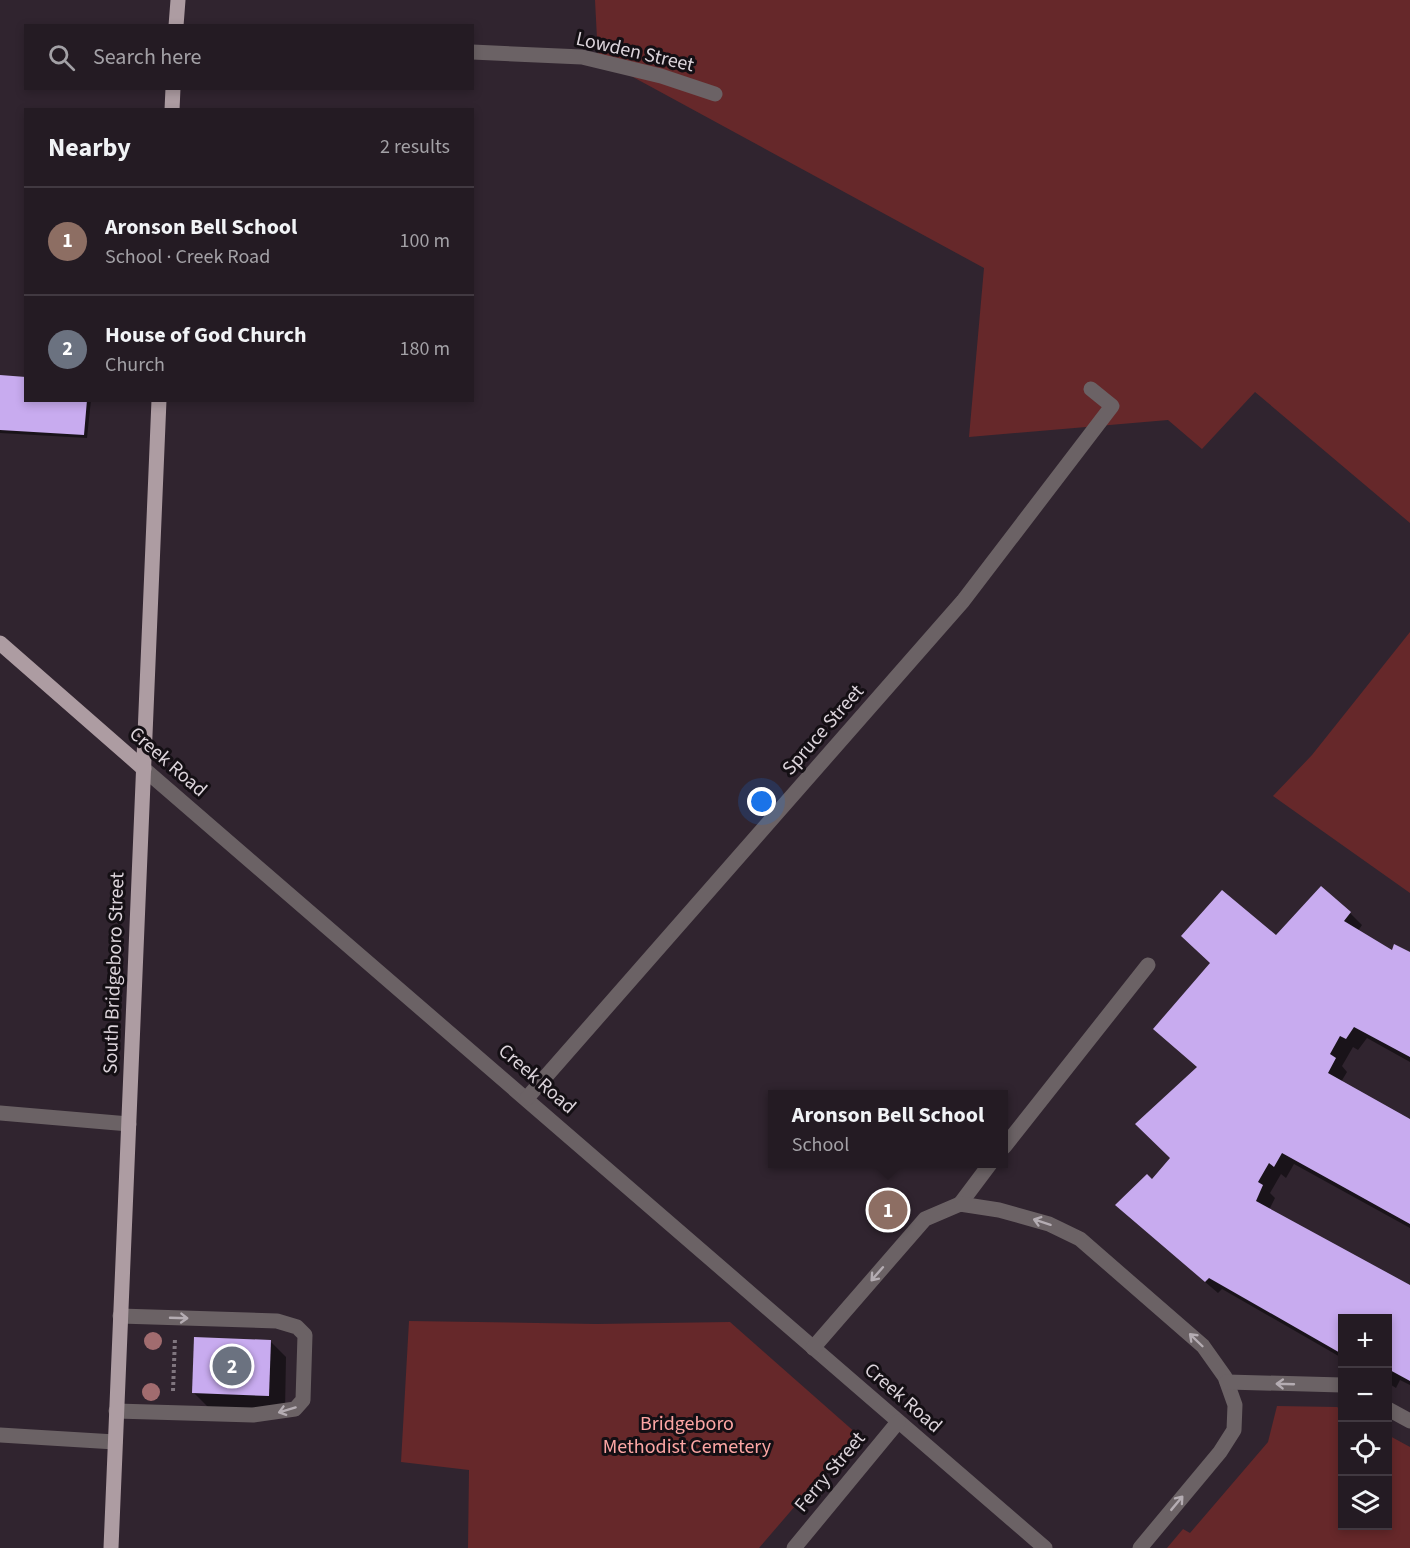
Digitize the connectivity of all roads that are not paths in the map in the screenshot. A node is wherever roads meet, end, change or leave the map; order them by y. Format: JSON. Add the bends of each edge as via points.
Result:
{"nodes":[{"id":1,"x":178,"y":0,"type":"edge"},
{"id":2,"x":176,"y":24,"type":"edge"},
{"id":3,"x":474,"y":52,"type":"edge"},
{"id":4,"x":173,"y":90,"type":"edge"},
{"id":5,"x":715,"y":94,"type":"dead end"},
{"id":6,"x":172,"y":108,"type":"edge"},
{"id":7,"x":1091,"y":389,"type":"dead end"},
{"id":8,"x":159,"y":402,"type":"edge"},
{"id":9,"x":0,"y":643,"type":"edge"},
{"id":10,"x":144,"y":769,"type":"junction"},
{"id":11,"x":1148,"y":965,"type":"dead end"},
{"id":12,"x":527,"y":1098,"type":"junction"},
{"id":13,"x":0,"y":1113,"type":"edge"},
{"id":14,"x":129,"y":1124,"type":"junction"},
{"id":15,"x":1008,"y":1142,"type":"edge"},
{"id":16,"x":987,"y":1168,"type":"edge"},
{"id":17,"x":960,"y":1204,"type":"junction"},
{"id":18,"x":120,"y":1316,"type":"junction"},
{"id":19,"x":813,"y":1348,"type":"junction"},
{"id":20,"x":1227,"y":1382,"type":"junction"},
{"id":21,"x":1338,"y":1385,"type":"edge"},
{"id":22,"x":116,"y":1411,"type":"junction"},
{"id":23,"x":1392,"y":1411,"type":"edge"},
{"id":24,"x":1410,"y":1421,"type":"edge"},
{"id":25,"x":898,"y":1422,"type":"junction"},
{"id":26,"x":0,"y":1435,"type":"edge"},
{"id":27,"x":115,"y":1442,"type":"junction"},
{"id":28,"x":111,"y":1548,"type":"edge"},
{"id":29,"x":794,"y":1548,"type":"edge"},
{"id":30,"x":1045,"y":1548,"type":"edge"},
{"id":31,"x":1140,"y":1548,"type":"edge"}],
"edges":[{"from":1,"to":2,"type":"main road"},
{"from":3,"to":5,"type":"street","name":"Lowden Street","via":[[582,57]]},
{"from":4,"to":6,"type":"main road"},
{"from":7,"to":12,"type":"street","name":"Spruce Street","via":[[1112,406],[963,601]]},
{"from":8,"to":10,"type":"main road","name":"South Bridgeboro Street"},
{"from":9,"to":10,"type":"main road","name":"Creek Road"},
{"from":10,"to":12,"type":"street","name":"Creek Road"},
{"from":10,"to":14,"type":"main road","name":"South Bridgeboro Street"},
{"from":11,"to":15,"type":"street"},
{"from":12,"to":19,"type":"street","name":"Creek Road"},
{"from":13,"to":14,"type":"street"},
{"from":14,"to":18,"type":"main road","name":"South Bridgeboro Street"},
{"from":16,"to":17,"type":"street"},
{"from":17,"to":19,"type":"street","one_way":true,"via":[[925,1219]]},
{"from":20,"to":17,"type":"street","one_way":true,"via":[[1203,1346],[1080,1239],[1029,1218]]},
{"from":18,"to":22,"type":"main road","name":"South Bridgeboro Street"},
{"from":18,"to":22,"type":"street","one_way":true,"via":[[277,1321],[297,1327],[305,1335],[303,1400],[295,1409],[253,1415]]},
{"from":19,"to":25,"type":"street","name":"Creek Road"},
{"from":21,"to":20,"type":"street","one_way":true},
{"from":31,"to":20,"type":"street","one_way":true,"via":[[1234,1430],[1235,1405]]},
{"from":22,"to":27,"type":"main road","name":"South Bridgeboro Street"},
{"from":23,"to":24,"type":"street"},
{"from":25,"to":29,"type":"street","name":"Ferry Street"},
{"from":25,"to":30,"type":"street","name":"Creek Road"},
{"from":26,"to":27,"type":"street"},
{"from":27,"to":28,"type":"main road","name":"South Bridgeboro Street"}]}
